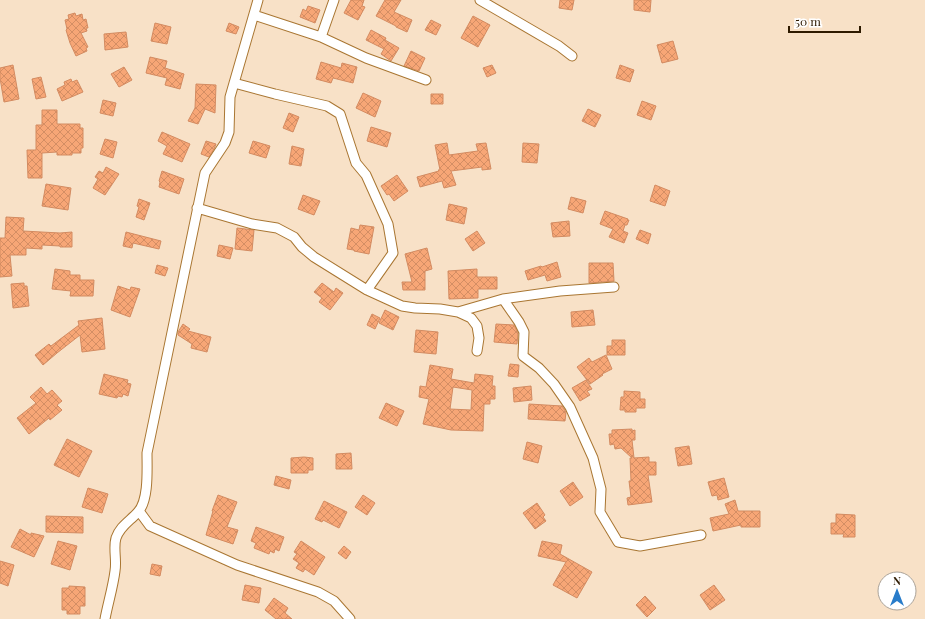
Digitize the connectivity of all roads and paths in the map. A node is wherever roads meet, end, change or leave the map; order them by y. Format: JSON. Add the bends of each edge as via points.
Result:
{"nodes":[{"id":1,"x":258,"y":0,"type":"edge"},
{"id":2,"x":334,"y":0,"type":"edge"},
{"id":3,"x":480,"y":0,"type":"edge"},
{"id":4,"x":254,"y":15,"type":"junction"},
{"id":5,"x":322,"y":37,"type":"junction"},
{"id":6,"x":572,"y":56,"type":"dead end"},
{"id":7,"x":426,"y":80,"type":"dead end"},
{"id":8,"x":234,"y":83,"type":"junction"},
{"id":9,"x":197,"y":208,"type":"junction"},
{"id":10,"x":614,"y":287,"type":"dead end"},
{"id":11,"x":367,"y":290,"type":"junction"},
{"id":12,"x":503,"y":299,"type":"junction"},
{"id":13,"x":458,"y":312,"type":"junction"},
{"id":14,"x":478,"y":351,"type":"dead end"},
{"id":15,"x":139,"y":511,"type":"junction"},
{"id":16,"x":702,"y":535,"type":"dead end"},
{"id":17,"x":105,"y":619,"type":"edge"},
{"id":18,"x":350,"y":619,"type":"edge"}],
"edges":[{"from":1,"to":4,"type":"street"},
{"from":2,"to":5,"type":"street"},
{"from":3,"to":6,"type":"street"},
{"from":4,"to":5,"type":"street"},
{"from":4,"to":8,"type":"street"},
{"from":5,"to":7,"type":"street","via":[[366,58]]},
{"from":8,"to":9,"type":"street","via":[[230,97],[229,132],[225,143],[205,173]]},
{"from":8,"to":11,"type":"street","via":[[327,106],[340,114],[356,162],[366,175],[388,224],[393,253]]},
{"from":9,"to":11,"type":"street","via":[[252,224],[277,228],[294,237],[314,257]]},
{"from":9,"to":15,"type":"street","via":[[147,453],[144,500]]},
{"from":10,"to":12,"type":"street"},
{"from":11,"to":13,"type":"street","via":[[402,306]]},
{"from":12,"to":13,"type":"street"},
{"from":12,"to":16,"type":"street","via":[[524,332],[523,356],[554,384],[570,407],[593,458],[601,489],[600,512],[618,542],[640,546]]},
{"from":13,"to":14,"type":"street","via":[[471,318],[477,326]]},
{"from":15,"to":17,"type":"street","via":[[122,527],[116,538],[116,570]]},
{"from":15,"to":18,"type":"street","via":[[150,526],[237,565],[318,592],[334,601]]}]}
